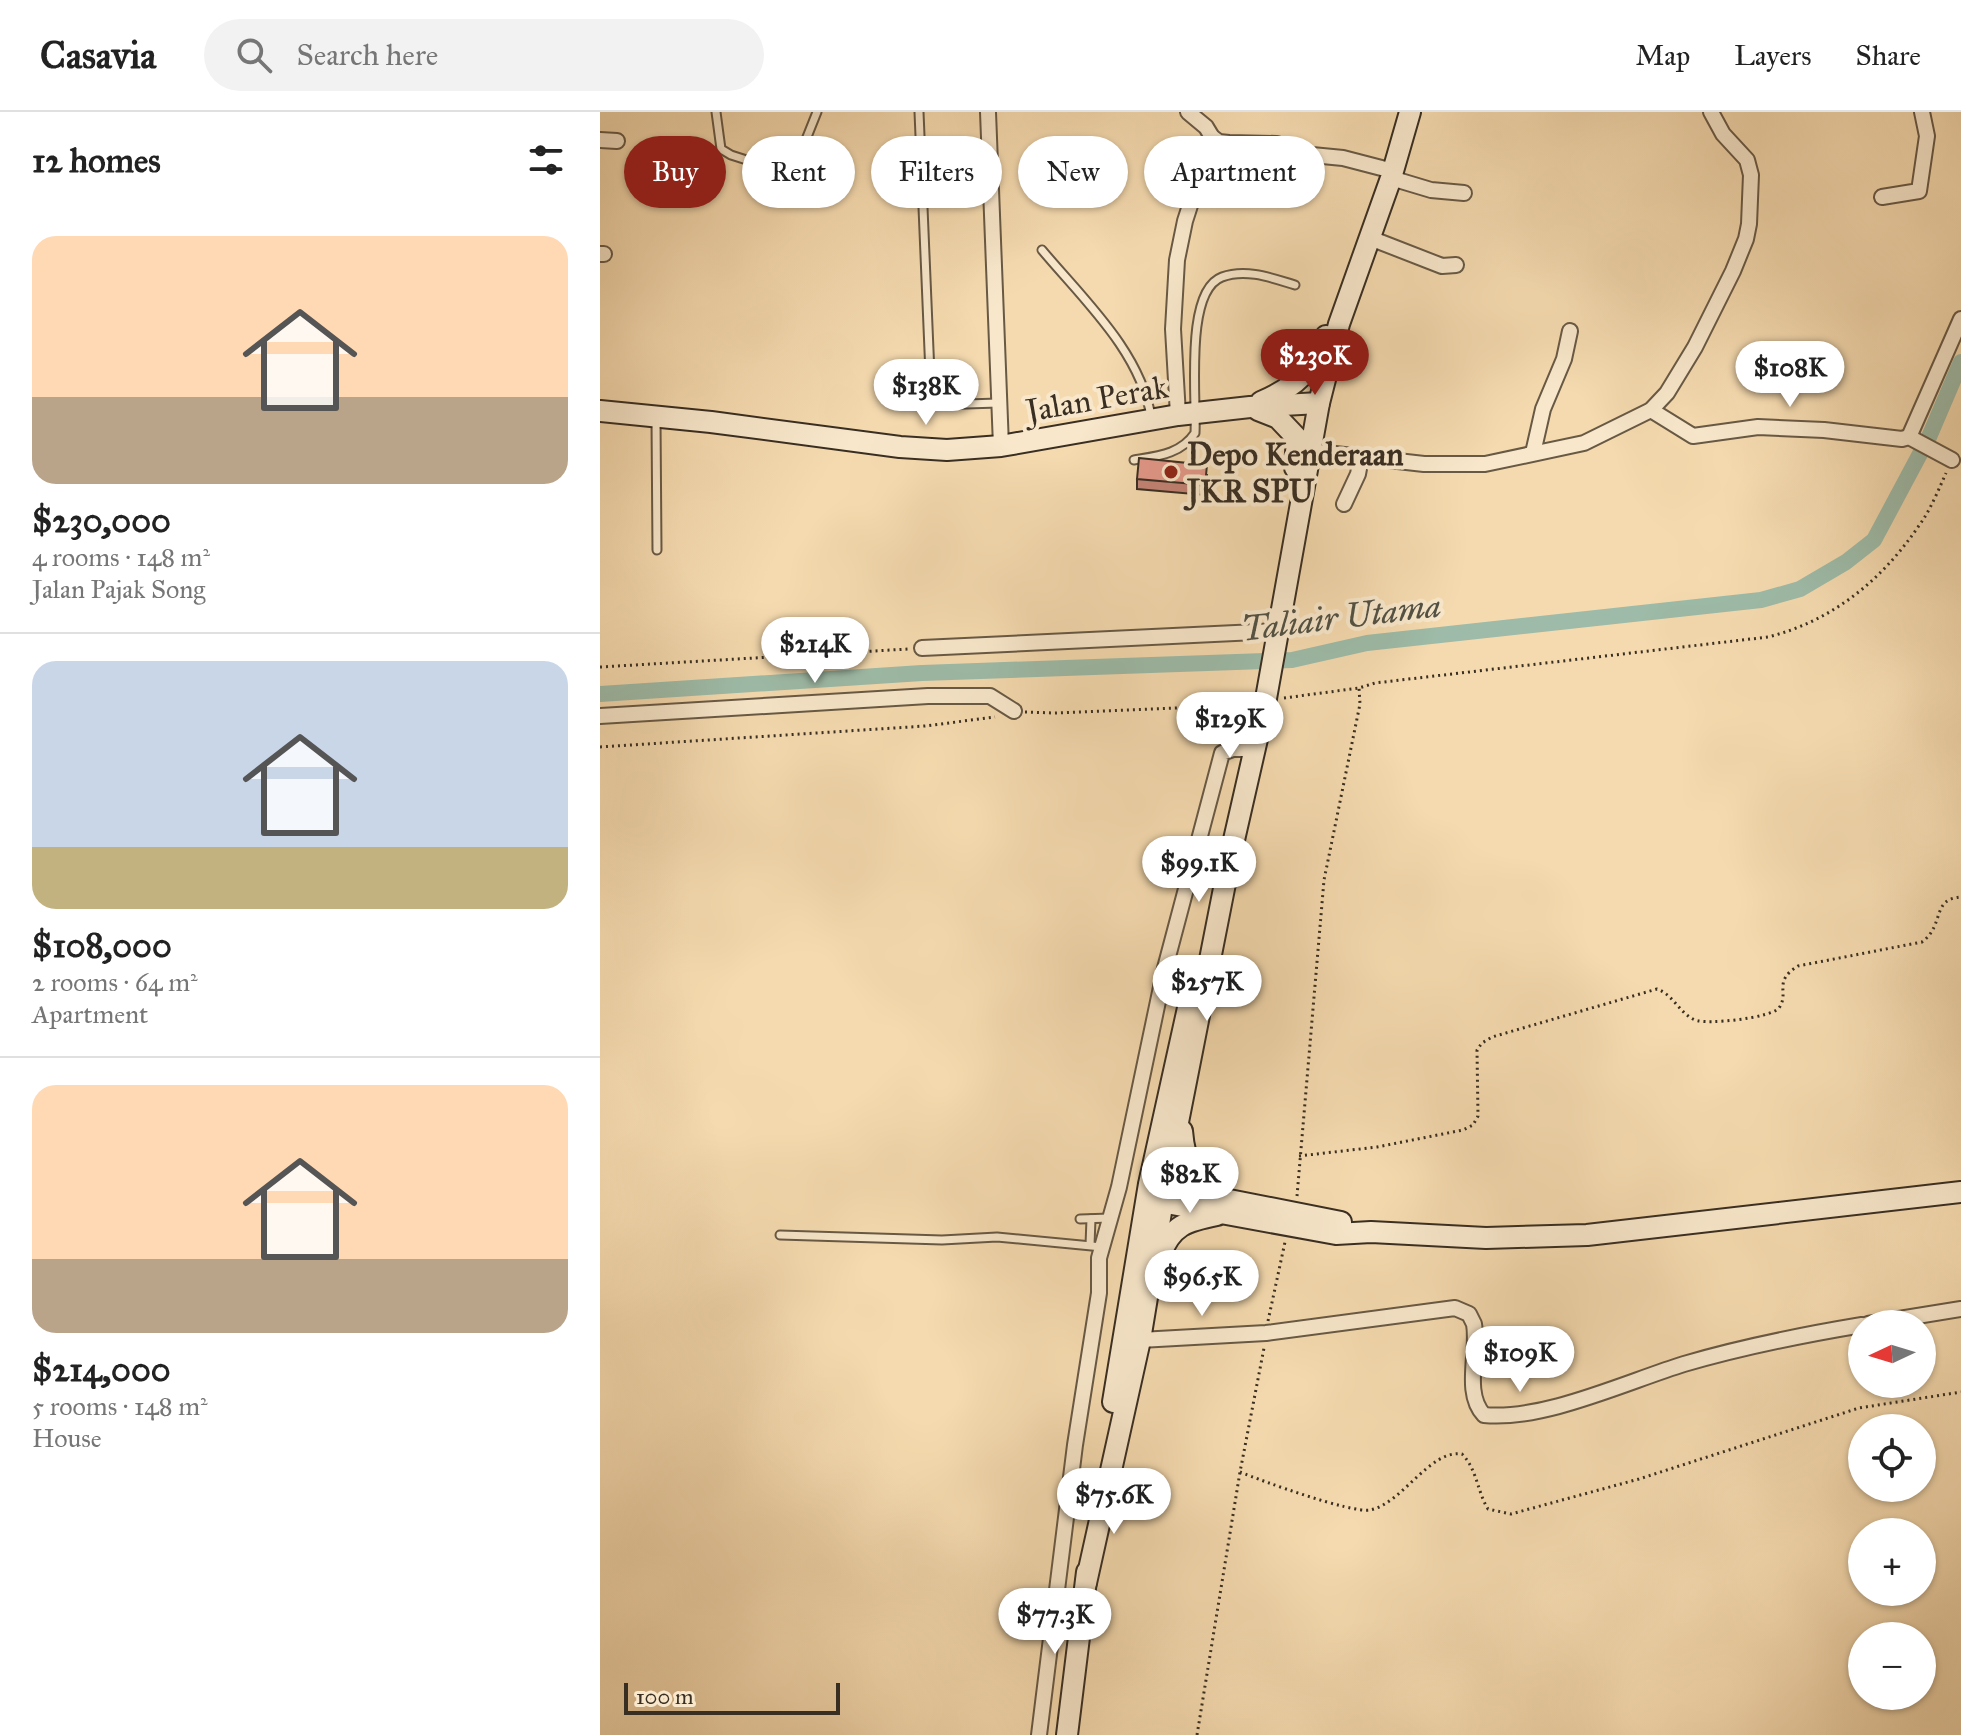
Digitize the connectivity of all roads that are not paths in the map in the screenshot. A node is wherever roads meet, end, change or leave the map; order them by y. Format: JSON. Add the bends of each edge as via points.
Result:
{"nodes":[{"id":1,"x":716,"y":112,"type":"edge"},
{"id":2,"x":817,"y":112,"type":"edge"},
{"id":3,"x":919,"y":112,"type":"edge"},
{"id":4,"x":988,"y":112,"type":"edge"},
{"id":5,"x":1188,"y":112,"type":"edge"},
{"id":6,"x":1410,"y":112,"type":"edge"},
{"id":7,"x":1711,"y":112,"type":"edge"},
{"id":8,"x":1922,"y":112,"type":"edge"},
{"id":9,"x":920,"y":136,"type":"edge"},
{"id":10,"x":989,"y":136,"type":"edge"},
{"id":11,"x":1211,"y":136,"type":"edge"},
{"id":12,"x":600,"y":140,"type":"edge"},
{"id":13,"x":617,"y":141,"type":"dead end"},
{"id":14,"x":1325,"y":156,"type":"edge"},
{"id":15,"x":1392,"y":175,"type":"junction"},
{"id":16,"x":1464,"y":193,"type":"dead end"},
{"id":17,"x":1882,"y":197,"type":"dead end"},
{"id":18,"x":924,"y":208,"type":"edge"},
{"id":19,"x":992,"y":208,"type":"edge"},
{"id":20,"x":1189,"y":208,"type":"edge"},
{"id":21,"x":1370,"y":238,"type":"junction"},
{"id":22,"x":1042,"y":250,"type":"dead end"},
{"id":23,"x":1456,"y":265,"type":"dead end"},
{"id":24,"x":1295,"y":285,"type":"dead end"},
{"id":25,"x":1961,"y":319,"type":"edge"},
{"id":26,"x":1339,"y":324,"type":"junction"},
{"id":27,"x":1570,"y":331,"type":"dead end"},
{"id":28,"x":999,"y":403,"type":"junction"},
{"id":29,"x":1319,"y":403,"type":"junction"},
{"id":30,"x":1250,"y":407,"type":"junction"},
{"id":31,"x":1651,"y":410,"type":"junction"},
{"id":32,"x":600,"y":411,"type":"edge"},
{"id":33,"x":1187,"y":414,"type":"junction"},
{"id":34,"x":656,"y":416,"type":"junction"},
{"id":35,"x":1152,"y":419,"type":"junction"},
{"id":36,"x":1912,"y":439,"type":"junction"},
{"id":37,"x":1001,"y":446,"type":"junction"},
{"id":38,"x":1309,"y":451,"type":"junction"},
{"id":39,"x":1533,"y":453,"type":"junction"},
{"id":40,"x":1361,"y":458,"type":"junction"},
{"id":41,"x":1949,"y":458,"type":"road end"},
{"id":42,"x":1134,"y":460,"type":"dead end"},
{"id":43,"x":1344,"y":504,"type":"dead end"},
{"id":44,"x":657,"y":550,"type":"dead end"},
{"id":45,"x":1283,"y":598,"type":"junction"},
{"id":46,"x":1276,"y":636,"type":"junction"},
{"id":47,"x":922,"y":648,"type":"road end"},
{"id":48,"x":1014,"y":711,"type":"road end"},
{"id":49,"x":600,"y":716,"type":"edge"},
{"id":50,"x":1255,"y":749,"type":"junction"},
{"id":51,"x":1231,"y":853,"type":"junction"},
{"id":52,"x":1180,"y":1115,"type":"junction"},
{"id":53,"x":1961,"y":1192,"type":"edge"},
{"id":54,"x":1156,"y":1193,"type":"junction"},
{"id":55,"x":1222,"y":1206,"type":"junction"},
{"id":56,"x":1110,"y":1218,"type":"junction"},
{"id":57,"x":1080,"y":1219,"type":"dead end"},
{"id":58,"x":1091,"y":1219,"type":"junction"},
{"id":59,"x":780,"y":1235,"type":"dead end"},
{"id":60,"x":1096,"y":1246,"type":"junction"},
{"id":61,"x":1150,"y":1282,"type":"junction"},
{"id":62,"x":1961,"y":1309,"type":"edge"},
{"id":63,"x":1936,"y":1313,"type":"edge"},
{"id":64,"x":1848,"y":1328,"type":"edge"},
{"id":65,"x":1140,"y":1340,"type":"junction"},
{"id":66,"x":1086,"y":1583,"type":"junction"},
{"id":67,"x":1039,"y":1735,"type":"edge"},
{"id":68,"x":1067,"y":1735,"type":"edge"}],
"edges":[{"from":1,"to":2,"type":"lane","via":[[721,149],[781,172],[795,167]]},
{"from":3,"to":9,"type":"lane"},
{"from":4,"to":10,"type":"street"},
{"from":5,"to":11,"type":"street"},
{"from":6,"to":15,"type":"street"},
{"from":7,"to":31,"type":"street","via":[[1747,160],[1747,232],[1721,299],[1667,393]]},
{"from":8,"to":17,"type":"street","via":[[1927,136],[1919,191]]},
{"from":12,"to":13,"type":"street"},
{"from":14,"to":15,"type":"street"},
{"from":15,"to":16,"type":"street","via":[[1431,190]]},
{"from":15,"to":21,"type":"street"},
{"from":18,"to":28,"type":"lane","via":[[931,398],[935,405]]},
{"from":19,"to":28,"type":"street"},
{"from":20,"to":33,"type":"street","via":[[1177,260],[1173,329]]},
{"from":21,"to":23,"type":"street","via":[[1442,266]]},
{"from":21,"to":26,"type":"street"},
{"from":22,"to":35,"type":"lane","via":[[1129,359],[1148,397]]},
{"from":24,"to":33,"type":"lane","via":[[1257,273],[1220,277],[1212,284],[1200,305]]},
{"from":25,"to":36,"type":"street"},
{"from":26,"to":29,"type":"street"},
{"from":26,"to":30,"type":"street","via":[[1328,332],[1300,380]]},
{"from":27,"to":39,"type":"street"},
{"from":28,"to":37,"type":"street"},
{"from":29,"to":30,"type":"street","name":"Jalan Perak"},
{"from":29,"to":38,"type":"street"},
{"from":30,"to":33,"type":"street","name":"Jalan Perak"},
{"from":30,"to":45,"type":"street","via":[[1278,418],[1297,438],[1281,554]]},
{"from":31,"to":36,"type":"street","via":[[1693,436],[1758,427]]},
{"from":31,"to":39,"type":"street","via":[[1584,443]]},
{"from":32,"to":34,"type":"street","name":"Jalan Perak"},
{"from":33,"to":35,"type":"street","name":"Jalan Perak"},
{"from":33,"to":42,"type":"lane","via":[[1195,433],[1186,446]]},
{"from":34,"to":37,"type":"street","name":"Jalan Perak","via":[[900,447]]},
{"from":34,"to":44,"type":"lane"},
{"from":35,"to":37,"type":"street","name":"Jalan Perak"},
{"from":36,"to":41,"type":"street"},
{"from":38,"to":40,"type":"street"},
{"from":38,"to":45,"type":"street"},
{"from":39,"to":40,"type":"street","via":[[1485,464]]},
{"from":40,"to":43,"type":"street"},
{"from":45,"to":46,"type":"street"},
{"from":46,"to":47,"type":"street"},
{"from":46,"to":50,"type":"street"},
{"from":48,"to":49,"type":"street","via":[[990,696],[928,696]]},
{"from":50,"to":51,"type":"street"},
{"from":50,"to":56,"type":"street","via":[[1222,753],[1165,968]]},
{"from":51,"to":52,"type":"street"},
{"from":51,"to":54,"type":"street","via":[[1199,960]]},
{"from":52,"to":54,"type":"street"},
{"from":52,"to":55,"type":"street","via":[[1188,1165]]},
{"from":53,"to":55,"type":"street","via":[[1587,1235],[1486,1238],[1336,1234]]},
{"from":54,"to":55,"type":"street"},
{"from":54,"to":61,"type":"street"},
{"from":54,"to":66,"type":"street","via":[[1098,1485]]},
{"from":55,"to":61,"type":"street","via":[[1172,1231]]},
{"from":56,"to":58,"type":"lane"},
{"from":56,"to":60,"type":"street"},
{"from":57,"to":58,"type":"lane"},
{"from":58,"to":60,"type":"lane"},
{"from":59,"to":60,"type":"lane","via":[[997,1237]]},
{"from":60,"to":67,"type":"street","via":[[1099,1293]]},
{"from":61,"to":65,"type":"street"},
{"from":62,"to":63,"type":"street"},
{"from":64,"to":65,"type":"street","via":[[1736,1349],[1576,1400],[1499,1417],[1484,1415],[1477,1407],[1476,1334],[1472,1319],[1455,1308],[1266,1333]]},
{"from":65,"to":66,"type":"street"},
{"from":66,"to":68,"type":"street"}]}
